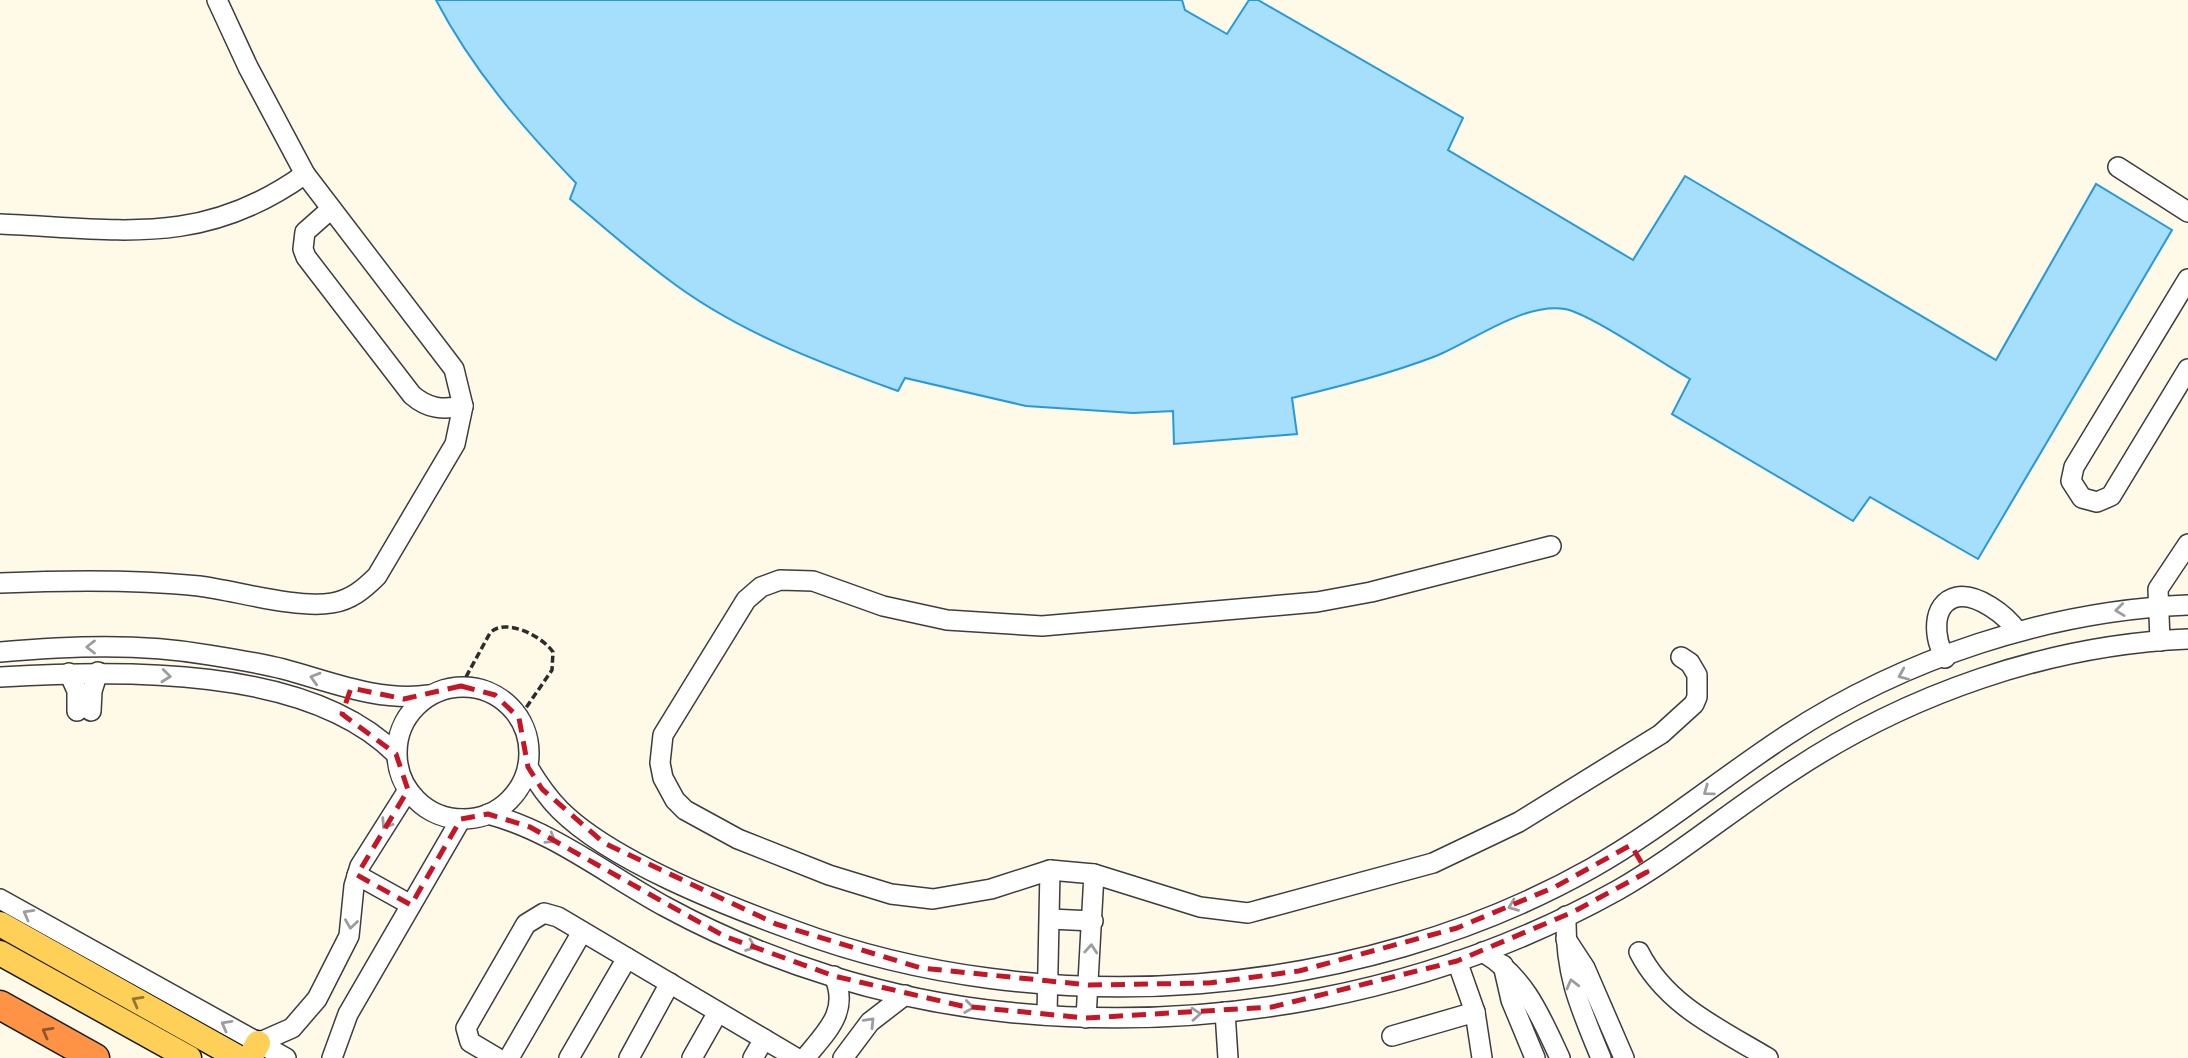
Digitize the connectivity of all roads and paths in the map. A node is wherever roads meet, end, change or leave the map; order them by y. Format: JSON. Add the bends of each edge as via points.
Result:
{"nodes":[{"id":1,"x":217,"y":0,"type":"edge"},
{"id":2,"x":2118,"y":167,"type":"dead end"},
{"id":3,"x":305,"y":174,"type":"junction"},
{"id":4,"x":331,"y":209,"type":"junction"},
{"id":5,"x":2188,"y":212,"type":"edge"},
{"id":6,"x":0,"y":224,"type":"edge"},
{"id":7,"x":2188,"y":279,"type":"edge"},
{"id":8,"x":2188,"y":369,"type":"edge"},
{"id":9,"x":463,"y":406,"type":"junction"},
{"id":10,"x":2188,"y":544,"type":"edge"},
{"id":11,"x":1551,"y":546,"type":"dead end"},
{"id":12,"x":0,"y":583,"type":"edge"},
{"id":13,"x":2188,"y":605,"type":"edge"},
{"id":14,"x":2157,"y":606,"type":"junction"},
{"id":15,"x":2017,"y":631,"type":"junction"},
{"id":16,"x":2188,"y":639,"type":"edge"},
{"id":17,"x":2160,"y":641,"type":"junction"},
{"id":18,"x":0,"y":652,"type":"edge"},
{"id":19,"x":1681,"y":657,"type":"dead end"},
{"id":20,"x":1945,"y":657,"type":"junction"},
{"id":21,"x":98,"y":672,"type":"junction"},
{"id":22,"x":69,"y":673,"type":"junction"},
{"id":23,"x":0,"y":677,"type":"edge"},
{"id":24,"x":461,"y":686,"type":"junction"},
{"id":25,"x":351,"y":688,"type":"junction"},
{"id":26,"x":429,"y":695,"type":"junction"},
{"id":27,"x":342,"y":714,"type":"junction"},
{"id":28,"x":519,"y":718,"type":"junction"},
{"id":29,"x":396,"y":754,"type":"junction"},
{"id":30,"x":527,"y":766,"type":"junction"},
{"id":31,"x":408,"y":790,"type":"junction"},
{"id":32,"x":488,"y":814,"type":"junction"},
{"id":33,"x":461,"y":819,"type":"junction"},
{"id":34,"x":1631,"y":845,"type":"junction"},
{"id":35,"x":1050,"y":870,"type":"junction"},
{"id":36,"x":1647,"y":872,"type":"junction"},
{"id":37,"x":1094,"y":874,"type":"junction"},
{"id":38,"x":357,"y":875,"type":"junction"},
{"id":39,"x":0,"y":899,"type":"edge"},
{"id":40,"x":411,"y":905,"type":"junction"},
{"id":41,"x":1566,"y":916,"type":"junction"},
{"id":42,"x":1050,"y":919,"type":"junction"},
{"id":43,"x":1093,"y":921,"type":"junction"},
{"id":44,"x":0,"y":924,"type":"edge"},
{"id":45,"x":1457,"y":928,"type":"junction"},
{"id":46,"x":582,"y":932,"type":"junction"},
{"id":47,"x":1565,"y":938,"type":"junction"},
{"id":48,"x":1639,"y":952,"type":"dead end"},
{"id":49,"x":0,"y":953,"type":"edge"},
{"id":50,"x":1470,"y":956,"type":"junction"},
{"id":51,"x":627,"y":958,"type":"junction"},
{"id":52,"x":1344,"y":962,"type":"junction"},
{"id":53,"x":1503,"y":965,"type":"junction"},
{"id":54,"x":834,"y":976,"type":"junction"},
{"id":55,"x":670,"y":983,"type":"junction"},
{"id":56,"x":1050,"y":984,"type":"junction"},
{"id":57,"x":1089,"y":985,"type":"junction"},
{"id":58,"x":1352,"y":991,"type":"junction"},
{"id":59,"x":905,"y":995,"type":"junction"},
{"id":60,"x":0,"y":1005,"type":"edge"},
{"id":61,"x":718,"y":1012,"type":"junction"},
{"id":62,"x":1224,"y":1012,"type":"junction"},
{"id":63,"x":1475,"y":1012,"type":"junction"},
{"id":64,"x":1048,"y":1015,"type":"junction"},
{"id":65,"x":1086,"y":1018,"type":"junction"},
{"id":66,"x":825,"y":1034,"type":"junction"},
{"id":67,"x":1392,"y":1036,"type":"dead end"},
{"id":68,"x":764,"y":1039,"type":"junction"},
{"id":69,"x":249,"y":1053,"type":"edge"},
{"id":70,"x":845,"y":1054,"type":"edge"},
{"id":71,"x":95,"y":1058,"type":"edge"},
{"id":72,"x":189,"y":1058,"type":"edge"},
{"id":73,"x":286,"y":1058,"type":"edge"},
{"id":74,"x":332,"y":1058,"type":"edge"},
{"id":75,"x":497,"y":1058,"type":"edge"},
{"id":76,"x":509,"y":1058,"type":"edge"},
{"id":77,"x":569,"y":1058,"type":"edge"},
{"id":78,"x":629,"y":1058,"type":"edge"},
{"id":79,"x":692,"y":1058,"type":"edge"},
{"id":80,"x":753,"y":1058,"type":"edge"},
{"id":81,"x":796,"y":1058,"type":"edge"},
{"id":82,"x":805,"y":1058,"type":"edge"},
{"id":83,"x":1228,"y":1058,"type":"edge"},
{"id":84,"x":1482,"y":1058,"type":"edge"},
{"id":85,"x":1535,"y":1058,"type":"edge"},
{"id":86,"x":1560,"y":1058,"type":"edge"},
{"id":87,"x":1601,"y":1058,"type":"edge"},
{"id":88,"x":1624,"y":1058,"type":"edge"},
{"id":89,"x":1768,"y":1058,"type":"edge"}],
"edges":[{"from":1,"to":3,"type":"street"},
{"from":2,"to":5,"type":"street"},
{"from":3,"to":4,"type":"street"},
{"from":3,"to":6,"type":"street","via":[[245,211],[176,228]]},
{"from":4,"to":9,"type":"street","via":[[454,369]]},
{"from":4,"to":9,"type":"street","via":[[305,232],[306,257],[419,402],[439,409]]},
{"from":7,"to":8,"type":"street","via":[[2074,467],[2071,481],[2082,498],[2097,502],[2112,496]]},
{"from":9,"to":12,"type":"street","via":[[455,444],[386,561],[371,582],[350,597],[317,605],[170,583]]},
{"from":10,"to":14,"type":"street","via":[[2161,581]]},
{"from":11,"to":35,"type":"street","via":[[1317,602],[1042,626],[947,620],[883,606],[813,581],[780,580],[761,587],[746,600],[663,735],[663,778],[685,810],[738,839],[829,875],[891,894],[933,898],[991,889]]},
{"from":13,"to":14,"type":"street"},
{"from":14,"to":15,"type":"street","one_way":true,"via":[[2092,614]]},
{"from":14,"to":17,"type":"street"},
{"from":15,"to":20,"type":"street"},
{"from":15,"to":20,"type":"street","via":[[1997,610],[1956,597],[1945,603],[1937,622],[1937,640]]},
{"from":16,"to":17,"type":"street"},
{"from":17,"to":36,"type":"street","via":[[2053,658],[1900,710],[1790,772]]},
{"from":25,"to":18,"type":"street","one_way":true,"via":[[207,654],[120,647]]},
{"from":19,"to":37,"type":"street","via":[[1697,675],[1697,697],[1661,734],[1519,822],[1424,866],[1248,913],[1200,907]]},
{"from":20,"to":34,"type":"street","one_way":true,"via":[[1863,693],[1792,732]]},
{"from":21,"to":22,"type":"street"},
{"from":21,"to":22,"type":"street","via":[[84,711]]},
{"from":21,"to":27,"type":"street","one_way":true,"via":[[206,680],[272,692]]},
{"from":22,"to":23,"type":"street"},
{"from":24,"to":26,"type":"street"},
{"from":24,"to":28,"type":"street","via":[[495,695]]},
{"from":24,"to":28,"type":"path","via":[[496,627],[509,626],[544,642],[553,652],[552,670]]},
{"from":25,"to":26,"type":"street","via":[[404,699]]},
{"from":25,"to":27,"type":"street"},
{"from":26,"to":29,"type":"street","via":[[405,720]]},
{"from":27,"to":29,"type":"street","via":[[370,730]]},
{"from":28,"to":30,"type":"street","via":[[529,750]]},
{"from":29,"to":31,"type":"street"},
{"from":30,"to":32,"type":"street","via":[[513,795]]},
{"from":30,"to":56,"type":"street","via":[[542,789],[581,828],[677,882],[733,907],[882,959],[964,975]]},
{"from":31,"to":33,"type":"street","via":[[431,811]]},
{"from":31,"to":38,"type":"street","one_way":true},
{"from":32,"to":33,"type":"street"},
{"from":32,"to":54,"type":"street","one_way":true,"via":[[530,827],[667,908],[724,936]]},
{"from":33,"to":40,"type":"street"},
{"from":34,"to":36,"type":"street"},
{"from":34,"to":45,"type":"street","one_way":true,"via":[[1555,887]]},
{"from":35,"to":37,"type":"street"},
{"from":35,"to":42,"type":"street"},
{"from":36,"to":41,"type":"street"},
{"from":37,"to":43,"type":"street"},
{"from":38,"to":40,"type":"street"},
{"from":38,"to":69,"type":"street","one_way":true,"via":[[349,936],[317,999],[292,1028]]},
{"from":69,"to":39,"type":"street","one_way":true},
{"from":40,"to":74,"type":"street","via":[[348,1014]]},
{"from":41,"to":47,"type":"street"},
{"from":41,"to":50,"type":"street"},
{"from":42,"to":43,"type":"street"},
{"from":42,"to":56,"type":"street"},
{"from":57,"to":43,"type":"street","one_way":true},
{"from":69,"to":44,"type":"main road","one_way":true},
{"from":45,"to":50,"type":"street"},
{"from":45,"to":52,"type":"street"},
{"from":46,"to":51,"type":"street"},
{"from":46,"to":75,"type":"street","via":[[551,914],[537,915],[526,924],[466,1028],[470,1042]]},
{"from":46,"to":76,"type":"street"},
{"from":87,"to":47,"type":"street","one_way":true,"via":[[1573,991]]},
{"from":47,"to":88,"type":"street","via":[[1585,968]]},
{"from":48,"to":89,"type":"street","via":[[1671,998]]},
{"from":49,"to":72,"type":"main road"},
{"from":50,"to":53,"type":"street"},
{"from":50,"to":58,"type":"street"},
{"from":50,"to":63,"type":"street"},
{"from":51,"to":55,"type":"street"},
{"from":51,"to":77,"type":"street"},
{"from":52,"to":57,"type":"street","via":[[1209,982]]},
{"from":52,"to":58,"type":"street"},
{"from":53,"to":85,"type":"street","via":[[1511,1000]]},
{"from":53,"to":86,"type":"street","via":[[1530,994]]},
{"from":54,"to":59,"type":"street"},
{"from":54,"to":66,"type":"street","via":[[840,1006]]},
{"from":55,"to":61,"type":"street"},
{"from":55,"to":78,"type":"street"},
{"from":56,"to":57,"type":"street"},
{"from":56,"to":64,"type":"street"},
{"from":57,"to":65,"type":"street"},
{"from":58,"to":62,"type":"street"},
{"from":59,"to":64,"type":"street","one_way":true},
{"from":70,"to":59,"type":"street","one_way":true,"via":[[870,1021]]},
{"from":71,"to":60,"type":"highway","one_way":true},
{"from":61,"to":68,"type":"street"},
{"from":61,"to":79,"type":"street"},
{"from":65,"to":62,"type":"street","one_way":true},
{"from":62,"to":83,"type":"street"},
{"from":63,"to":67,"type":"street"},
{"from":63,"to":84,"type":"street"},
{"from":64,"to":65,"type":"street"},
{"from":66,"to":70,"type":"street"},
{"from":66,"to":82,"type":"street"},
{"from":68,"to":80,"type":"street"},
{"from":68,"to":81,"type":"street"},
{"from":69,"to":73,"type":"street"}]}
